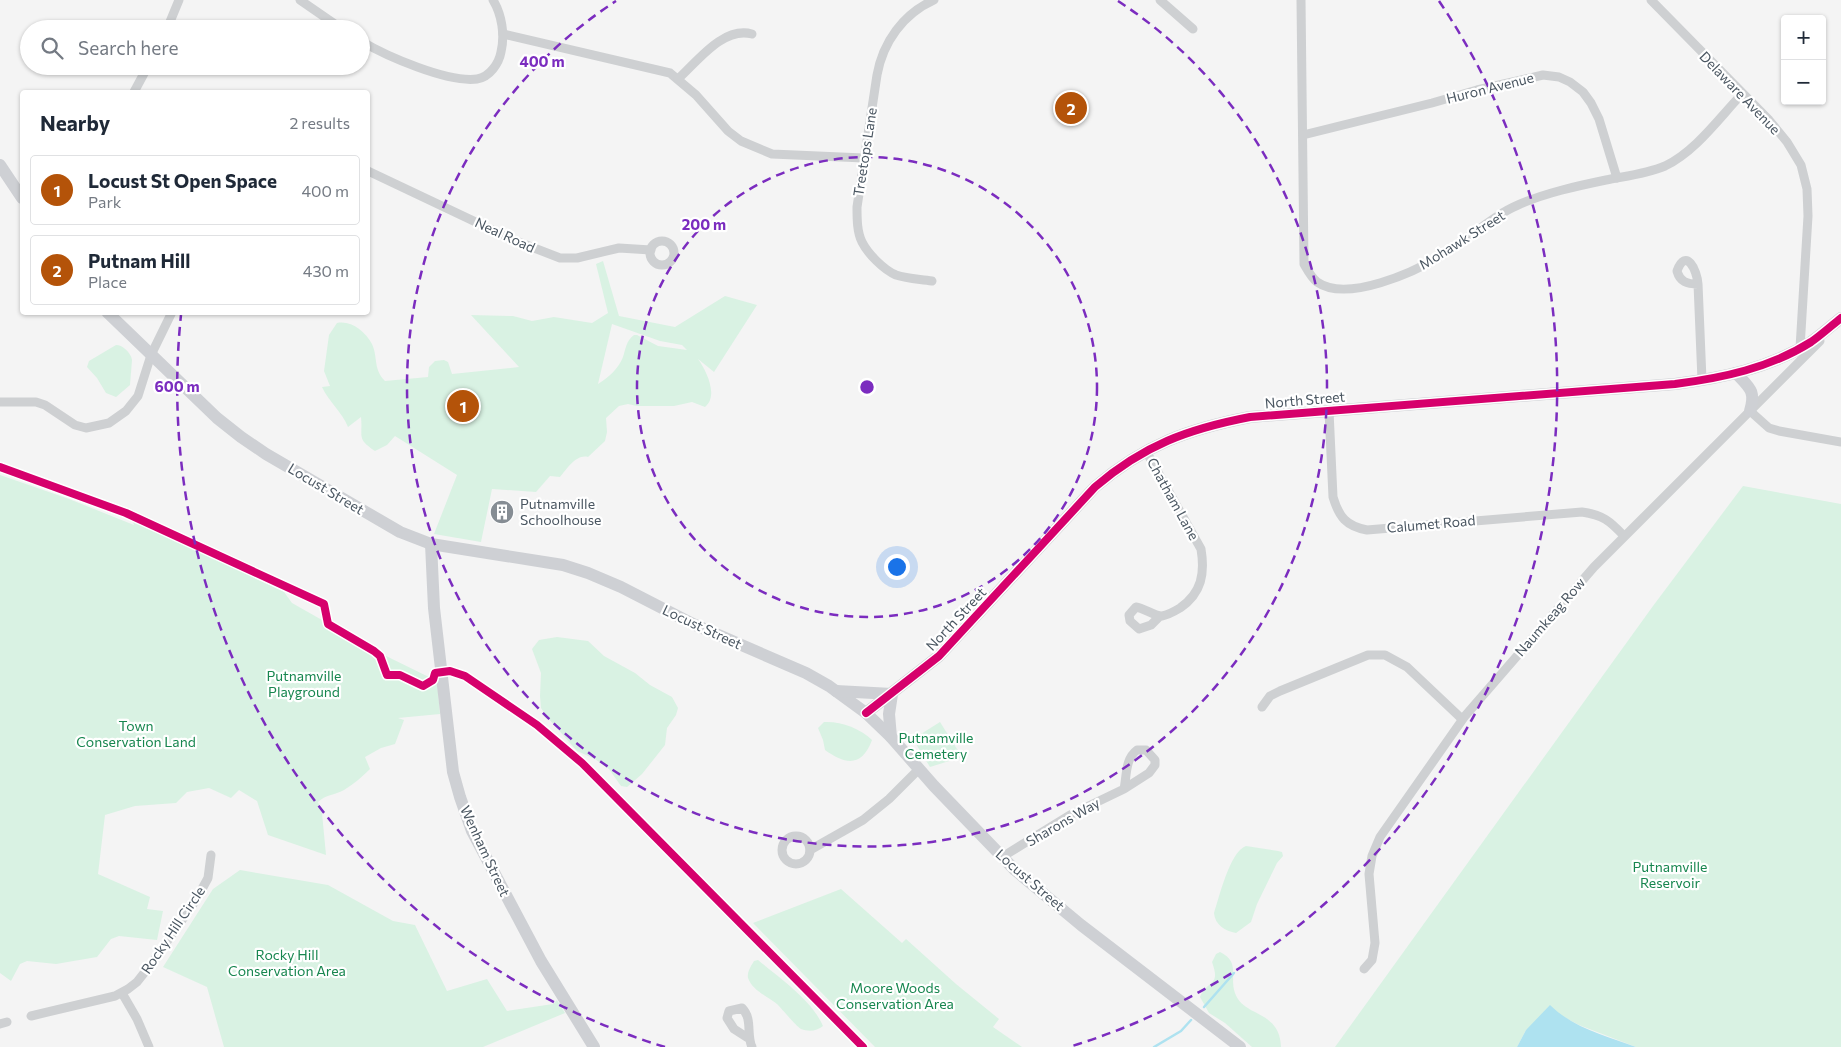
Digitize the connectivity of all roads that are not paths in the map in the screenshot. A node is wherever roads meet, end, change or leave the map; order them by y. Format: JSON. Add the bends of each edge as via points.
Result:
{"nodes":[{"id":1,"x":179,"y":0,"type":"edge"},
{"id":2,"x":300,"y":0,"type":"edge"},
{"id":3,"x":493,"y":0,"type":"edge"},
{"id":4,"x":934,"y":0,"type":"edge"},
{"id":5,"x":1160,"y":0,"type":"edge"},
{"id":6,"x":1301,"y":0,"type":"edge"},
{"id":7,"x":1651,"y":0,"type":"edge"},
{"id":8,"x":171,"y":20,"type":"edge"},
{"id":9,"x":329,"y":20,"type":"edge"},
{"id":10,"x":1193,"y":29,"type":"dead end"},
{"id":11,"x":503,"y":34,"type":"junction"},
{"id":12,"x":752,"y":34,"type":"dead end"},
{"id":13,"x":370,"y":46,"type":"edge"},
{"id":14,"x":143,"y":75,"type":"edge"},
{"id":15,"x":678,"y":79,"type":"junction"},
{"id":16,"x":135,"y":90,"type":"edge"},
{"id":17,"x":1742,"y":94,"type":"junction"},
{"id":18,"x":1303,"y":136,"type":"junction"},
{"id":19,"x":864,"y":158,"type":"junction"},
{"id":20,"x":0,"y":165,"type":"edge"},
{"id":21,"x":370,"y":172,"type":"edge"},
{"id":22,"x":1617,"y":178,"type":"junction"},
{"id":23,"x":20,"y":193,"type":"edge"},
{"id":24,"x":651,"y":250,"type":"dead end"},
{"id":25,"x":932,"y":281,"type":"dead end"},
{"id":26,"x":1698,"y":284,"type":"dead end"},
{"id":27,"x":110,"y":315,"type":"edge"},
{"id":28,"x":171,"y":315,"type":"edge"},
{"id":29,"x":1841,"y":319,"type":"edge"},
{"id":30,"x":1800,"y":348,"type":"junction"},
{"id":31,"x":151,"y":355,"type":"junction"},
{"id":32,"x":1736,"y":374,"type":"junction"},
{"id":33,"x":1702,"y":380,"type":"junction"},
{"id":34,"x":0,"y":402,"type":"edge"},
{"id":35,"x":1329,"y":411,"type":"junction"},
{"id":36,"x":1750,"y":412,"type":"junction"},
{"id":37,"x":1841,"y":442,"type":"edge"},
{"id":38,"x":1146,"y":451,"type":"junction"},
{"id":39,"x":1624,"y":536,"type":"junction"},
{"id":40,"x":431,"y":544,"type":"junction"},
{"id":41,"x":1160,"y":616,"type":"dead end"},
{"id":42,"x":836,"y":691,"type":"junction"},
{"id":43,"x":892,"y":694,"type":"junction"},
{"id":44,"x":1262,"y":707,"type":"dead end"},
{"id":45,"x":866,"y":713,"type":"junction"},
{"id":46,"x":1462,"y":720,"type":"junction"},
{"id":47,"x":891,"y":737,"type":"junction"},
{"id":48,"x":919,"y":769,"type":"junction"},
{"id":49,"x":1124,"y":789,"type":"junction"},
{"id":50,"x":810,"y":850,"type":"dead end"},
{"id":51,"x":211,"y":855,"type":"dead end"},
{"id":52,"x":1002,"y":857,"type":"junction"},
{"id":53,"x":1364,"y":969,"type":"dead end"},
{"id":54,"x":122,"y":992,"type":"junction"},
{"id":55,"x":31,"y":1016,"type":"dead end"},
{"id":56,"x":748,"y":1038,"type":"dead end"},
{"id":57,"x":148,"y":1047,"type":"edge"},
{"id":58,"x":594,"y":1047,"type":"edge"},
{"id":59,"x":752,"y":1047,"type":"edge"},
{"id":60,"x":1240,"y":1047,"type":"edge"}],
"edges":[{"from":1,"to":8,"type":"street"},
{"from":2,"to":9,"type":"street"},
{"from":3,"to":11,"type":"street"},
{"from":4,"to":19,"type":"street","name":"Treetops Lane","via":[[906,20],[884,48]]},
{"from":5,"to":10,"type":"street"},
{"from":6,"to":18,"type":"street","name":"Mohawk Street"},
{"from":7,"to":17,"type":"street","name":"Delaware Avenue"},
{"from":11,"to":13,"type":"street","via":[[500,60],[488,75],[478,79],[459,79],[425,69]]},
{"from":11,"to":15,"type":"street","via":[[670,73]]},
{"from":12,"to":15,"type":"street","via":[[737,33],[723,39]]},
{"from":14,"to":16,"type":"street"},
{"from":15,"to":19,"type":"street","via":[[728,131],[755,148],[772,154]]},
{"from":17,"to":22,"type":"street","name":"Mohawk Street","via":[[1685,153],[1665,166]]},
{"from":17,"to":30,"type":"street","name":"Delaware Avenue","via":[[1787,142],[1801,165],[1807,188]]},
{"from":18,"to":22,"type":"street","name":"Huron Avenue","via":[[1477,90],[1544,75],[1559,77],[1583,92],[1591,103]]},
{"from":18,"to":22,"type":"street","name":"Mohawk Street","via":[[1304,264],[1310,276],[1330,288],[1372,285],[1406,274],[1442,256],[1518,205]]},
{"from":19,"to":25,"type":"street","name":"Treetops Lane","via":[[857,207],[863,244],[884,268],[894,274]]},
{"from":20,"to":23,"type":"main road"},
{"from":21,"to":24,"type":"street","name":"Neal Road","via":[[516,241],[560,258],[577,258],[619,248]]},
{"from":26,"to":33,"type":"street"},
{"from":27,"to":31,"type":"main road","name":"Locust Street"},
{"from":28,"to":31,"type":"street"},
{"from":29,"to":30,"type":"main road","name":"North Street"},
{"from":29,"to":36,"type":"street","name":"Naumkeag Row"},
{"from":30,"to":32,"type":"main road","name":"North Street"},
{"from":31,"to":34,"type":"street","via":[[138,396],[126,412],[102,425],[86,428],[75,425],[36,402]]},
{"from":31,"to":40,"type":"main road","name":"Locust Street","via":[[217,418],[260,450],[400,532]]},
{"from":32,"to":33,"type":"main road","name":"North Street"},
{"from":32,"to":36,"type":"main road","via":[[1753,394]]},
{"from":33,"to":35,"type":"main road","name":"North Street"},
{"from":35,"to":38,"type":"main road","name":"North Street","via":[[1250,417],[1209,425]]},
{"from":35,"to":39,"type":"street","name":"Calumet Road","via":[[1332,497],[1336,509],[1353,527],[1367,530],[1582,512],[1610,521]]},
{"from":36,"to":37,"type":"street","via":[[1779,432]]},
{"from":36,"to":39,"type":"street","name":"Naumkeag Row"},
{"from":38,"to":41,"type":"street","name":"Chatham Lane","via":[[1200,548],[1203,561],[1203,573],[1194,596],[1172,613]]},
{"from":38,"to":43,"type":"main road","name":"North Street","via":[[1095,487],[939,656]]},
{"from":39,"to":46,"type":"street","name":"Naumkeag Row"},
{"from":40,"to":42,"type":"main road","name":"Locust Street","via":[[563,565],[588,573],[693,624],[806,673]]},
{"from":40,"to":58,"type":"main road","name":"Wenham Street","via":[[434,608],[453,772],[460,798],[472,831],[541,961]]},
{"from":42,"to":43,"type":"main road"},
{"from":42,"to":45,"type":"main road","name":"Locust Street"},
{"from":43,"to":45,"type":"main road","name":"North Street"},
{"from":43,"to":47,"type":"main road","via":[[889,714]]},
{"from":44,"to":46,"type":"street","via":[[1270,696],[1280,691],[1368,655],[1385,655],[1407,667]]},
{"from":45,"to":47,"type":"main road","name":"Locust Street"},
{"from":46,"to":53,"type":"street","name":"Naumkeag Row","via":[[1380,837],[1372,856],[1369,874],[1375,943],[1372,960]]},
{"from":47,"to":48,"type":"main road","name":"Locust Street"},
{"from":48,"to":50,"type":"street","via":[[863,820]]},
{"from":48,"to":52,"type":"main road","name":"Locust Street"},
{"from":49,"to":49,"type":"street","name":"Sharons Way","via":[[1152,770],[1155,760],[1146,750],[1132,753]]},
{"from":49,"to":52,"type":"street","name":"Sharons Way","via":[[1070,815]]},
{"from":51,"to":54,"type":"street","name":"Rocky Hill Circle","via":[[208,878],[196,900],[144,974]]},
{"from":52,"to":60,"type":"main road","name":"Locust Street","via":[[1082,926]]},
{"from":54,"to":55,"type":"street","name":"Rocky Hill Circle"},
{"from":54,"to":57,"type":"street"},
{"from":56,"to":59,"type":"street"}]}
